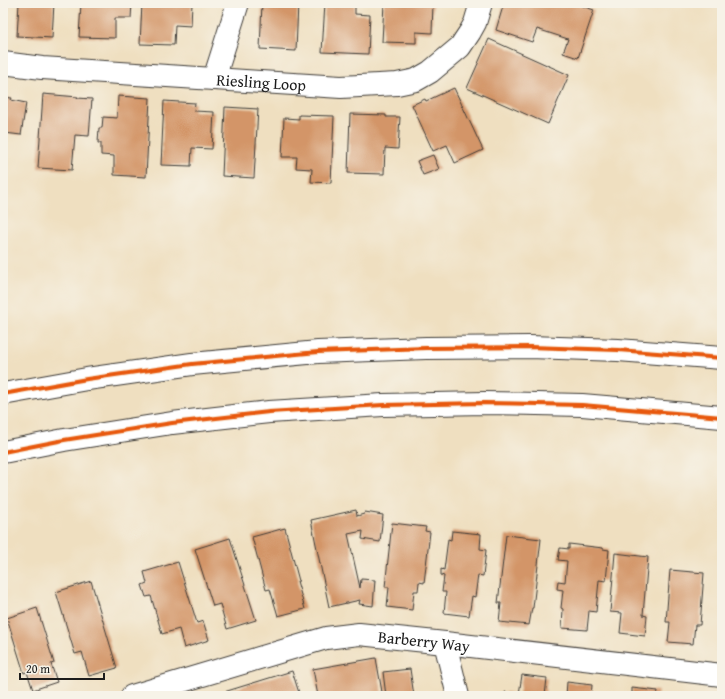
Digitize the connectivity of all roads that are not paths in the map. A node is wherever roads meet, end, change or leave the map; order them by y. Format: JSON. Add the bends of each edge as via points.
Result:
{"nodes":[{"id":1,"x":238,"y":3,"type":"edge"},
{"id":2,"x":482,"y":3,"type":"edge"},
{"id":3,"x":3,"y":63,"type":"edge"},
{"id":4,"x":214,"y":80,"type":"junction"},
{"id":5,"x":722,"y":358,"type":"edge"},
{"id":6,"x":3,"y":394,"type":"edge"},
{"id":7,"x":722,"y":417,"type":"edge"},
{"id":8,"x":3,"y":452,"type":"edge"},
{"id":9,"x":446,"y":643,"type":"junction"},
{"id":10,"x":722,"y":675,"type":"edge"},
{"id":11,"x":157,"y":692,"type":"edge"},
{"id":12,"x":132,"y":696,"type":"edge"},
{"id":13,"x":458,"y":696,"type":"edge"}],
"edges":[{"from":1,"to":4,"type":"main road"},
{"from":2,"to":4,"type":"main road","name":"Riesling Loop","via":[[475,23],[460,47],[416,80],[397,84],[341,87]]},
{"from":3,"to":4,"type":"main road","name":"Riesling Loop"},
{"from":5,"to":6,"type":"main road","via":[[618,350],[530,347],[318,352],[184,365]]},
{"from":7,"to":8,"type":"main road","via":[[582,406],[485,403],[383,405],[269,412],[172,423]]},
{"from":9,"to":10,"type":"main road","name":"Barberry Way"},
{"from":9,"to":11,"type":"main road","name":"Barberry Way","via":[[359,634],[326,638]]},
{"from":9,"to":13,"type":"main road"},
{"from":11,"to":12,"type":"main road","name":"Barberry Way"}]}
